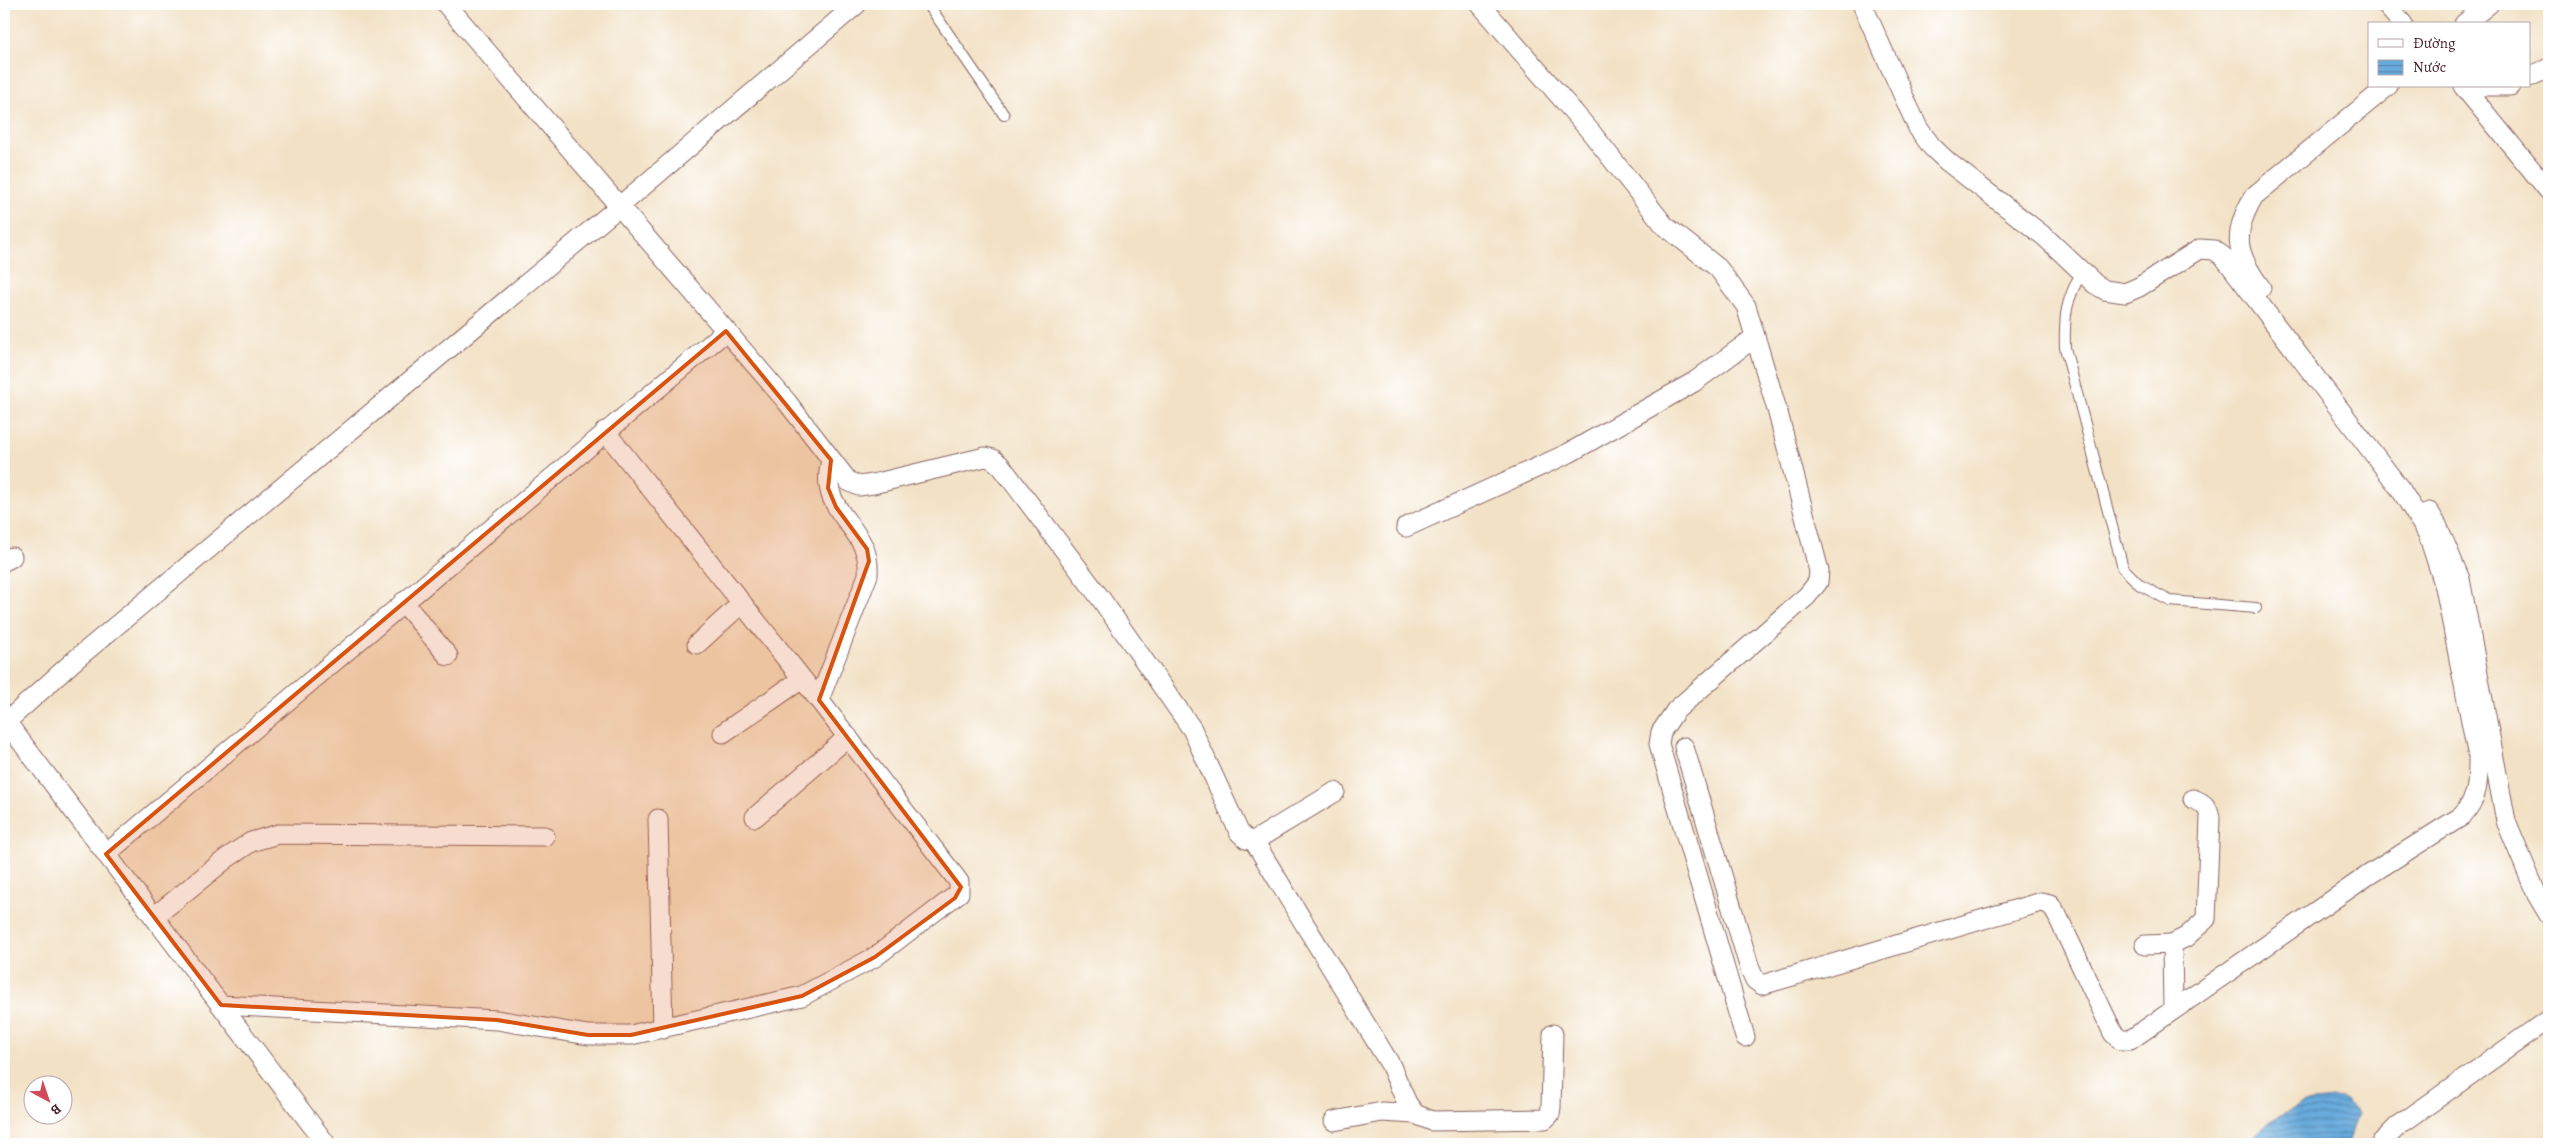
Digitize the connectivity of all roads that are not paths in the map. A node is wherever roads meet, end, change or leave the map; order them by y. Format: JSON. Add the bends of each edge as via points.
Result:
{"nodes":[{"id":1,"x":446,"y":4,"type":"edge"},
{"id":2,"x":857,"y":4,"type":"edge"},
{"id":3,"x":928,"y":4,"type":"edge"},
{"id":4,"x":1480,"y":4,"type":"edge"},
{"id":5,"x":1862,"y":4,"type":"edge"},
{"id":6,"x":2385,"y":4,"type":"edge"},
{"id":7,"x":2489,"y":4,"type":"edge"},
{"id":8,"x":2401,"y":22,"type":"edge"},
{"id":9,"x":2466,"y":22,"type":"edge"},
{"id":10,"x":2549,"y":68,"type":"edge"},
{"id":11,"x":2530,"y":77,"type":"edge"},
{"id":12,"x":2386,"y":88,"type":"edge"},
{"id":13,"x":2465,"y":88,"type":"edge"},
{"id":14,"x":1004,"y":115,"type":"dead end"},
{"id":15,"x":2549,"y":192,"type":"edge"},
{"id":16,"x":621,"y":205,"type":"junction"},
{"id":17,"x":2082,"y":271,"type":"junction"},
{"id":18,"x":726,"y":331,"type":"junction"},
{"id":19,"x":1754,"y":338,"type":"junction"},
{"id":20,"x":605,"y":431,"type":"junction"},
{"id":21,"x":831,"y":460,"type":"junction"},
{"id":22,"x":1406,"y":526,"type":"dead end"},
{"id":23,"x":403,"y":602,"type":"junction"},
{"id":24,"x":742,"y":603,"type":"junction"},
{"id":25,"x":2256,"y":608,"type":"dead end"},
{"id":26,"x":697,"y":644,"type":"dead end"},
{"id":27,"x":448,"y":656,"type":"dead end"},
{"id":28,"x":802,"y":679,"type":"junction"},
{"id":29,"x":819,"y":700,"type":"junction"},
{"id":30,"x":5,"y":720,"type":"edge"},
{"id":31,"x":723,"y":733,"type":"dead end"},
{"id":32,"x":848,"y":737,"type":"junction"},
{"id":33,"x":1684,"y":747,"type":"dead end"},
{"id":34,"x":1335,"y":792,"type":"dead end"},
{"id":35,"x":2193,"y":799,"type":"dead end"},
{"id":36,"x":755,"y":817,"type":"dead end"},
{"id":37,"x":658,"y":819,"type":"dead end"},
{"id":38,"x":545,"y":836,"type":"dead end"},
{"id":39,"x":1254,"y":841,"type":"junction"},
{"id":40,"x":106,"y":854,"type":"junction"},
{"id":41,"x":2549,"y":914,"type":"edge"},
{"id":42,"x":154,"y":917,"type":"junction"},
{"id":43,"x":2172,"y":944,"type":"junction"},
{"id":44,"x":2146,"y":945,"type":"dead end"},
{"id":45,"x":221,"y":1005,"type":"junction"},
{"id":46,"x":2173,"y":1008,"type":"junction"},
{"id":47,"x":2549,"y":1019,"type":"edge"},
{"id":48,"x":663,"y":1029,"type":"junction"},
{"id":49,"x":1553,"y":1034,"type":"dead end"},
{"id":50,"x":1745,"y":1038,"type":"dead end"},
{"id":51,"x":1415,"y":1114,"type":"junction"},
{"id":52,"x":1334,"y":1121,"type":"dead end"},
{"id":53,"x":326,"y":1144,"type":"edge"},
{"id":54,"x":2380,"y":1144,"type":"edge"}],
"edges":[{"from":1,"to":16,"type":"street"},
{"from":2,"to":16,"type":"street"},
{"from":3,"to":14,"type":"lane"},
{"from":4,"to":19,"type":"street","via":[[1590,131],[1664,225],[1718,268],[1732,284],[1746,306]]},
{"from":5,"to":17,"type":"street","via":[[1918,128],[1932,147],[2045,236]]},
{"from":6,"to":8,"type":"street"},
{"from":7,"to":9,"type":"street"},
{"from":10,"to":11,"type":"street"},
{"from":12,"to":41,"type":"street","via":[[2254,196],[2242,218],[2240,253],[2253,277],[2418,494],[2438,527],[2460,579],[2506,821],[2537,895]]},
{"from":13,"to":15,"type":"street"},
{"from":16,"to":18,"type":"street"},
{"from":16,"to":30,"type":"street"},
{"from":17,"to":25,"type":"lane","via":[[2068,297],[2064,321],[2065,348],[2123,568],[2140,585],[2170,601]]},
{"from":17,"to":46,"type":"street","via":[[2105,290],[2124,293],[2200,249],[2214,250],[2224,257],[2401,490],[2424,526],[2445,587],[2478,757],[2478,784],[2473,802],[2462,816],[2367,876]]},
{"from":18,"to":20,"type":"street"},
{"from":18,"to":21,"type":"street"},
{"from":19,"to":22,"type":"street","via":[[1672,395],[1568,453]]},
{"from":19,"to":50,"type":"street","via":[[1778,413],[1820,571],[1818,582],[1807,596],[1676,710],[1661,732],[1659,744]]},
{"from":20,"to":23,"type":"street"},
{"from":20,"to":24,"type":"street"},
{"from":21,"to":29,"type":"street","via":[[828,488],[836,507],[866,549],[869,561],[868,575]]},
{"from":21,"to":39,"type":"street","via":[[848,481],[858,486],[985,457],[993,459],[1101,599],[1192,729],[1240,832],[1246,839]]},
{"from":23,"to":27,"type":"street"},
{"from":23,"to":40,"type":"street"},
{"from":24,"to":26,"type":"street"},
{"from":24,"to":28,"type":"street"},
{"from":28,"to":29,"type":"street"},
{"from":28,"to":31,"type":"street"},
{"from":29,"to":32,"type":"street"},
{"from":30,"to":40,"type":"street"},
{"from":32,"to":36,"type":"street"},
{"from":32,"to":48,"type":"street","via":[[959,882],[959,893],[875,957],[802,996]]},
{"from":33,"to":46,"type":"street","via":[[1750,969],[1755,980],[1762,985],[2041,902],[2050,904],[2057,915],[2113,1033],[2120,1040],[2130,1040]]},
{"from":34,"to":39,"type":"street"},
{"from":35,"to":43,"type":"street","via":[[2208,808],[2210,818],[2206,919],[2192,933]]},
{"from":37,"to":48,"type":"street"},
{"from":38,"to":42,"type":"street","via":[[278,834],[251,842],[227,858]]},
{"from":39,"to":51,"type":"street","via":[[1390,1064]]},
{"from":40,"to":42,"type":"street"},
{"from":42,"to":45,"type":"street"},
{"from":43,"to":44,"type":"street"},
{"from":43,"to":46,"type":"street"},
{"from":45,"to":48,"type":"street","via":[[497,1020],[588,1035],[631,1035]]},
{"from":45,"to":53,"type":"street"},
{"from":47,"to":54,"type":"street","via":[[2422,1108]]},
{"from":49,"to":51,"type":"street","via":[[1551,1107],[1545,1119],[1432,1121]]},
{"from":51,"to":52,"type":"street","via":[[1382,1112]]}]}
